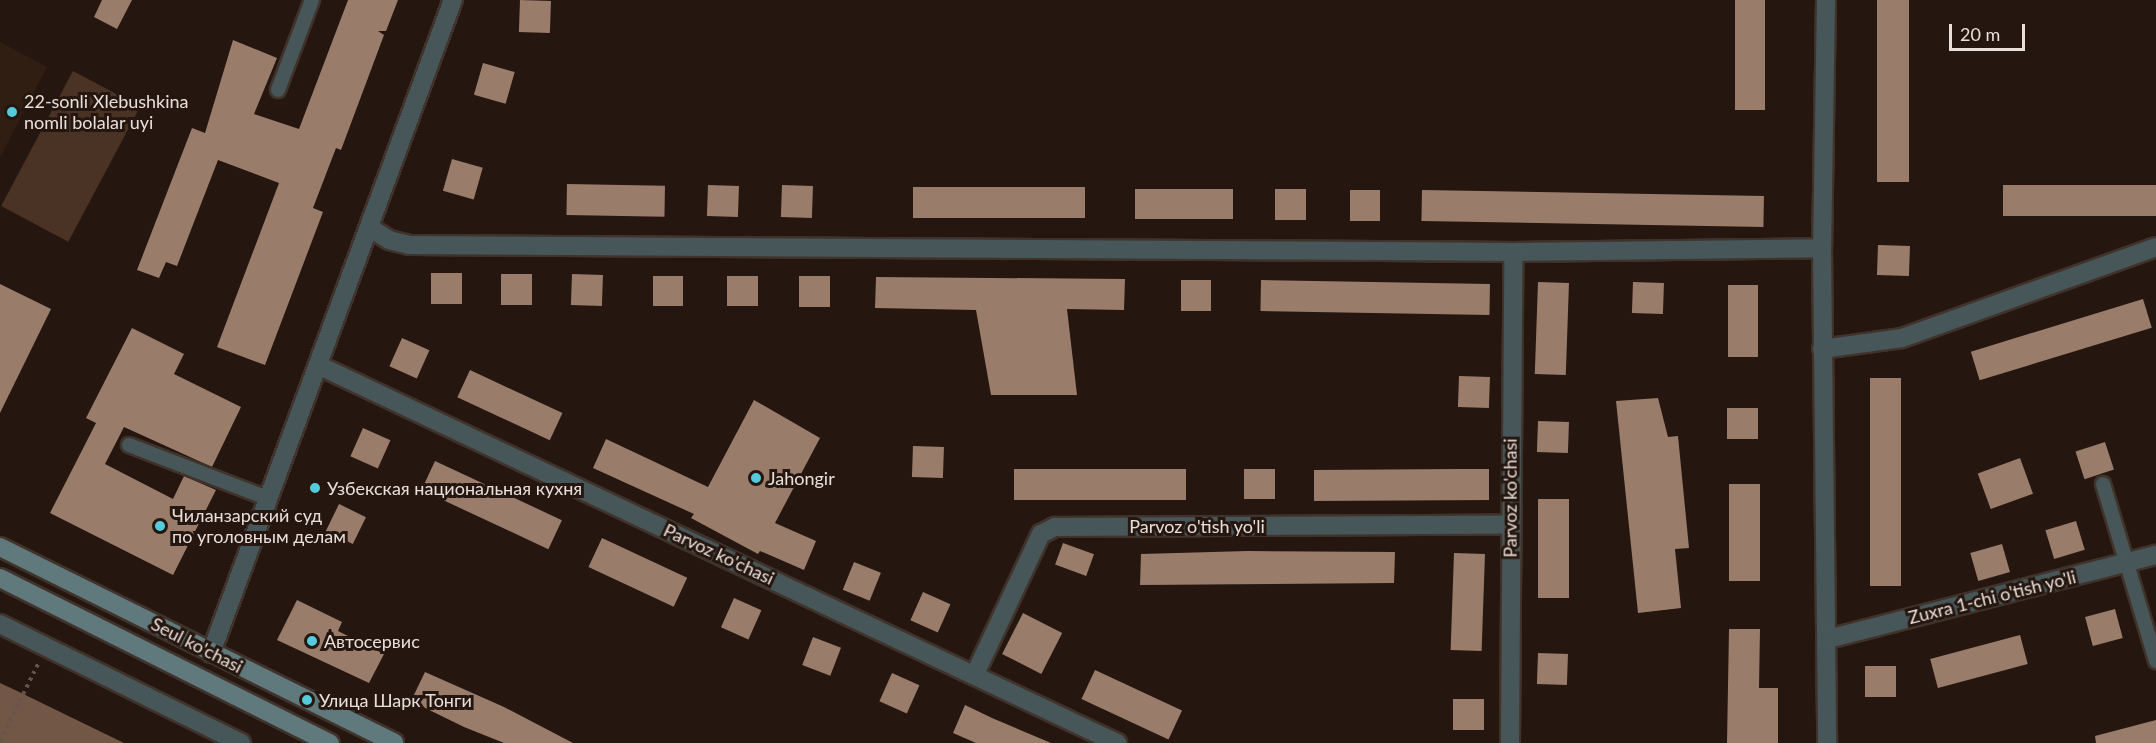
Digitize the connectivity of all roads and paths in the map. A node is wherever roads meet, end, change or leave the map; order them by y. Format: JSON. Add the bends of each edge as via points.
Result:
{"nodes":[{"id":1,"x":312,"y":0,"type":"edge"},
{"id":2,"x":453,"y":0,"type":"edge"},
{"id":3,"x":1826,"y":0,"type":"edge"},
{"id":4,"x":278,"y":90,"type":"dead end"},
{"id":5,"x":370,"y":228,"type":"junction"},
{"id":6,"x":2156,"y":247,"type":"edge"},
{"id":7,"x":1822,"y":248,"type":"junction"},
{"id":8,"x":1513,"y":252,"type":"junction"},
{"id":9,"x":1822,"y":349,"type":"junction"},
{"id":10,"x":320,"y":366,"type":"junction"},
{"id":11,"x":129,"y":445,"type":"dead end"},
{"id":12,"x":2103,"y":484,"type":"dead end"},
{"id":13,"x":270,"y":499,"type":"junction"},
{"id":14,"x":1509,"y":525,"type":"junction"},
{"id":15,"x":0,"y":547,"type":"edge"},
{"id":16,"x":2156,"y":555,"type":"edge"},
{"id":17,"x":2126,"y":563,"type":"junction"},
{"id":18,"x":0,"y":578,"type":"edge"},
{"id":19,"x":0,"y":624,"type":"edge"},
{"id":20,"x":1828,"y":639,"type":"junction"},
{"id":21,"x":211,"y":653,"type":"junction"},
{"id":22,"x":2156,"y":661,"type":"edge"},
{"id":23,"x":975,"y":675,"type":"junction"},
{"id":24,"x":31,"y":678,"type":"dead end"},
{"id":25,"x":200,"y":679,"type":"junction"},
{"id":26,"x":0,"y":741,"type":"edge"},
{"id":27,"x":241,"y":743,"type":"edge"},
{"id":28,"x":330,"y":743,"type":"edge"},
{"id":29,"x":394,"y":743,"type":"edge"},
{"id":30,"x":1117,"y":743,"type":"edge"},
{"id":31,"x":1510,"y":743,"type":"edge"},
{"id":32,"x":1827,"y":743,"type":"edge"}],
"edges":[{"from":1,"to":4,"type":"lane"},
{"from":2,"to":5,"type":"street"},
{"from":3,"to":7,"type":"street"},
{"from":5,"to":8,"type":"street","via":[[389,240],[409,245]]},
{"from":5,"to":10,"type":"street"},
{"from":6,"to":9,"type":"street","via":[[1902,338]]},
{"from":7,"to":8,"type":"street"},
{"from":7,"to":9,"type":"street"},
{"from":8,"to":14,"type":"street","name":"Parvoz ko'chasi"},
{"from":9,"to":20,"type":"street"},
{"from":10,"to":13,"type":"street"},
{"from":10,"to":23,"type":"street","name":"Parvoz ko'chasi"},
{"from":11,"to":13,"type":"lane"},
{"from":12,"to":17,"type":"lane"},
{"from":13,"to":21,"type":"street"},
{"from":14,"to":23,"type":"street","name":"Parvoz o'tish yo'li","via":[[1055,527],[1041,534]]},
{"from":14,"to":31,"type":"street","name":"Parvoz ko'chasi"},
{"from":15,"to":21,"type":"main road","name":"Seul ko'chasi"},
{"from":16,"to":17,"type":"street","name":"Zuxra 1-chi o'tish yo'li"},
{"from":17,"to":20,"type":"street","name":"Zuxra 1-chi o'tish yo'li"},
{"from":17,"to":22,"type":"lane"},
{"from":18,"to":25,"type":"main road","name":"Seul ko'chasi"},
{"from":19,"to":27,"type":"street"},
{"from":20,"to":32,"type":"street"},
{"from":21,"to":25,"type":"main road"},
{"from":21,"to":29,"type":"main road","name":"Seul ko'chasi"},
{"from":23,"to":30,"type":"street","name":"Parvoz ko'chasi"},
{"from":24,"to":26,"type":"path"},
{"from":25,"to":28,"type":"main road","name":"Seul ko'chasi"}]}
